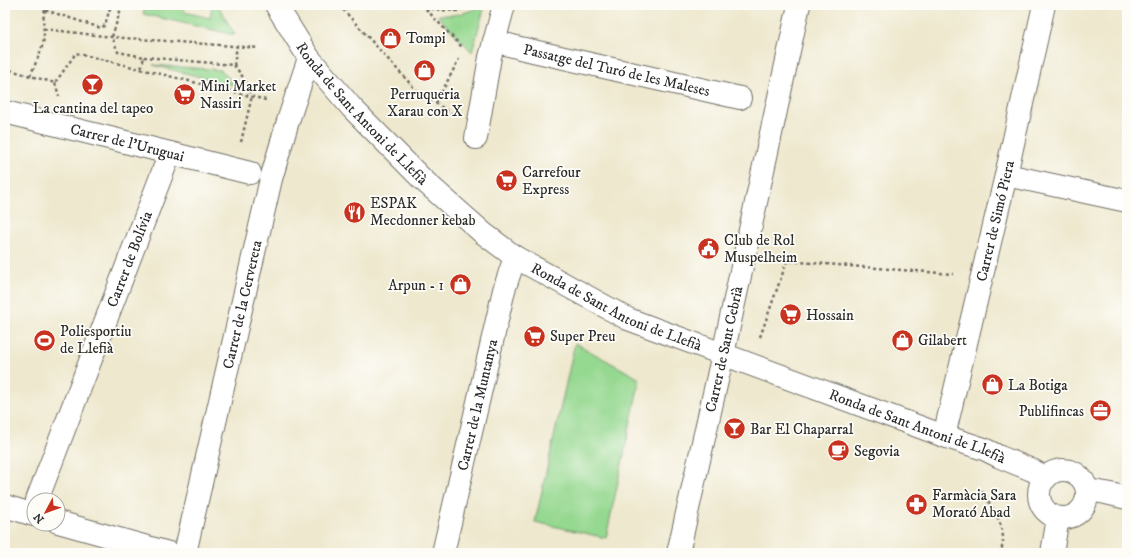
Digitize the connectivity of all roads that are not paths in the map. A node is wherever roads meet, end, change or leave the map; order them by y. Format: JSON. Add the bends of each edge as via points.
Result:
{"nodes":[{"id":1,"x":276,"y":5,"type":"edge"},
{"id":2,"x":504,"y":5,"type":"edge"},
{"id":3,"x":799,"y":5,"type":"edge"},
{"id":4,"x":1044,"y":5,"type":"edge"},
{"id":5,"x":492,"y":49,"type":"junction"},
{"id":6,"x":309,"y":58,"type":"junction"},
{"id":7,"x":740,"y":98,"type":"dead end"},
{"id":8,"x":5,"y":112,"type":"edge"},
{"id":9,"x":477,"y":134,"type":"road end"},
{"id":10,"x":170,"y":154,"type":"junction"},
{"id":11,"x":250,"y":173,"type":"dead end"},
{"id":12,"x":1006,"y":175,"type":"junction"},
{"id":13,"x":1127,"y":201,"type":"edge"},
{"id":14,"x":515,"y":257,"type":"junction"},
{"id":15,"x":723,"y":354,"type":"junction"},
{"id":16,"x":944,"y":436,"type":"junction"},
{"id":17,"x":1046,"y":478,"type":"junction"},
{"id":18,"x":1087,"y":490,"type":"junction"},
{"id":19,"x":41,"y":492,"type":"edge"},
{"id":20,"x":1127,"y":498,"type":"edge"},
{"id":21,"x":5,"y":506,"type":"edge"},
{"id":22,"x":26,"y":509,"type":"edge"},
{"id":23,"x":1058,"y":518,"type":"junction"},
{"id":24,"x":66,"y":524,"type":"edge"},
{"id":25,"x":170,"y":552,"type":"edge"},
{"id":26,"x":185,"y":553,"type":"edge"},
{"id":27,"x":443,"y":553,"type":"edge"},
{"id":28,"x":678,"y":553,"type":"edge"},
{"id":29,"x":1052,"y":553,"type":"edge"}],
"edges":[{"from":1,"to":6,"type":"street","name":"Ronda de Sant Antoni de Llefià"},
{"from":2,"to":5,"type":"street"},
{"from":3,"to":15,"type":"street","name":"Carrer de Sant Cebrià"},
{"from":4,"to":12,"type":"street","name":"Carrer de Simó Piera"},
{"from":5,"to":7,"type":"street","name":"Passatge del Turó de les Maleses","via":[[520,48]]},
{"from":5,"to":9,"type":"street"},
{"from":6,"to":14,"type":"street","name":"Ronda de Sant Antoni de Llefià","via":[[352,108],[422,179],[484,234]]},
{"from":6,"to":26,"type":"street","name":"Carrer de la Cervereta","via":[[271,179]]},
{"from":8,"to":10,"type":"street","name":"Carrer de l'Uruguai"},
{"from":10,"to":11,"type":"street","name":"Carrer de l'Uruguai"},
{"from":10,"to":19,"type":"street","name":"Carrer de Bolívia"},
{"from":12,"to":13,"type":"street"},
{"from":12,"to":16,"type":"street","name":"Carrer de Simó Piera"},
{"from":14,"to":15,"type":"street","name":"Ronda de Sant Antoni de Llefià","via":[[628,319]]},
{"from":14,"to":27,"type":"street","name":"Carrer de la Muntanya","via":[[504,290]]},
{"from":15,"to":16,"type":"street","name":"Ronda de Sant Antoni de Llefià"},
{"from":15,"to":28,"type":"street","name":"Carrer de Sant Cebrià"},
{"from":16,"to":17,"type":"street","name":"Ronda de Sant Antoni de Llefià","via":[[984,449]]},
{"from":17,"to":18,"type":"street","via":[[1058,470],[1069,470],[1081,478]]},
{"from":17,"to":23,"type":"street","via":[[1040,487],[1040,501],[1048,513]]},
{"from":18,"to":20,"type":"street"},
{"from":18,"to":23,"type":"street","via":[[1087,501],[1081,511],[1069,518]]},
{"from":21,"to":22,"type":"street"},
{"from":23,"to":29,"type":"street"},
{"from":24,"to":25,"type":"street"}]}
